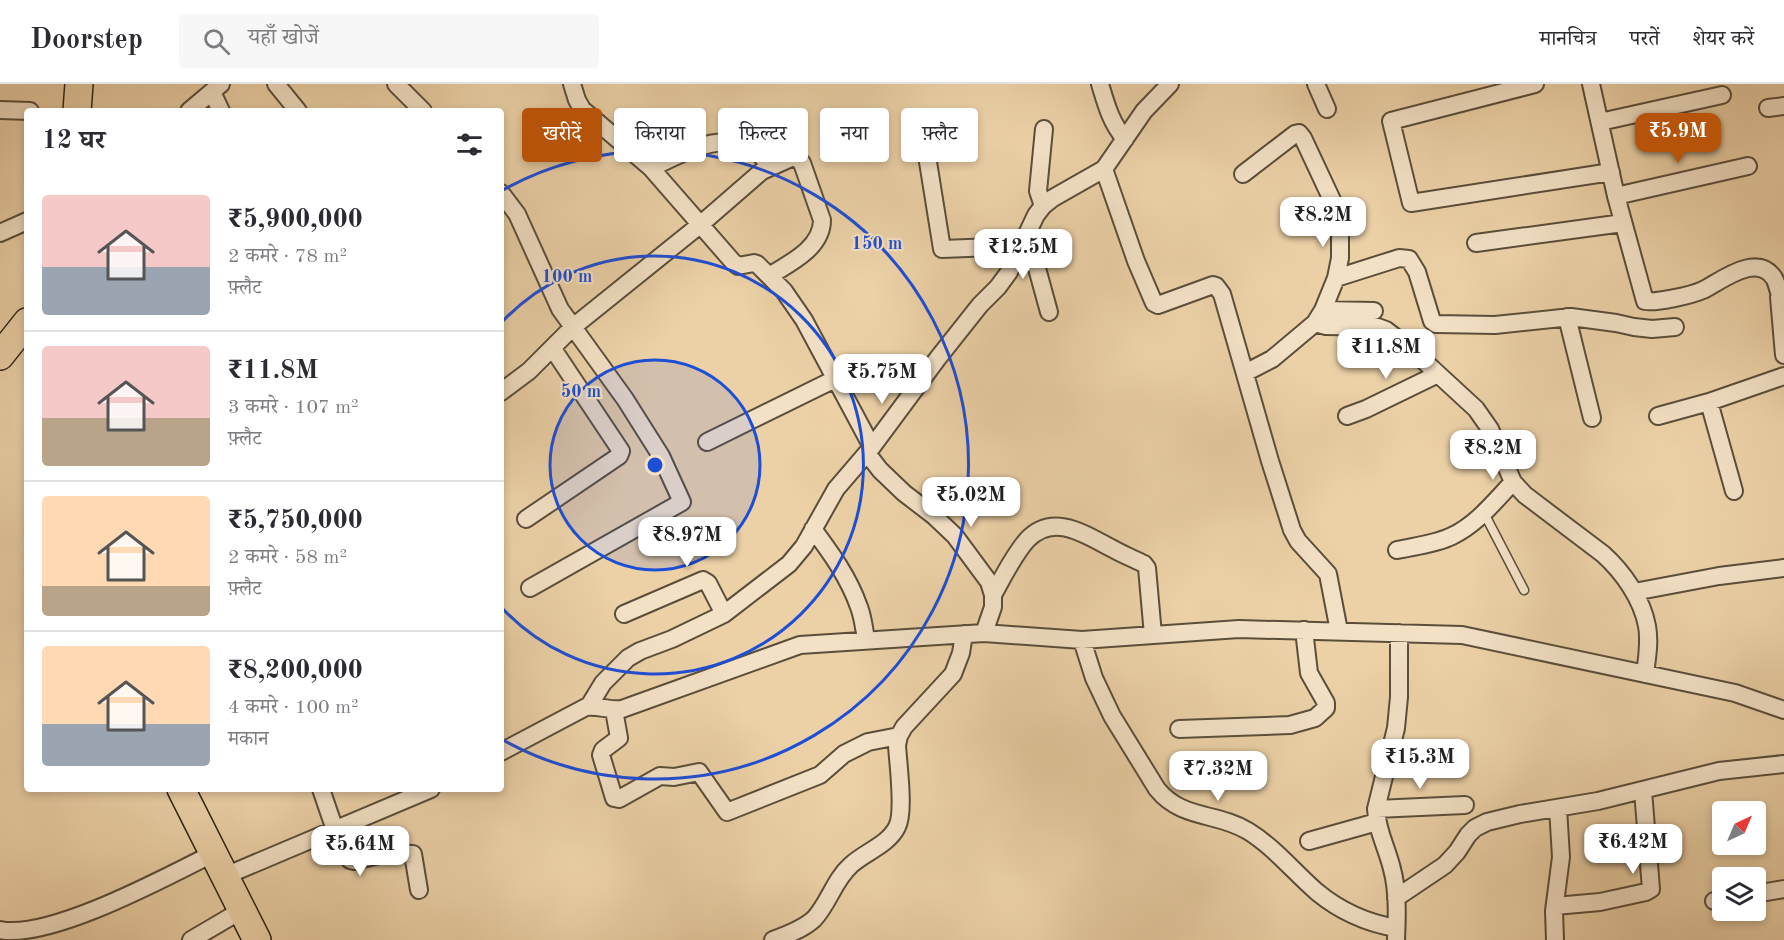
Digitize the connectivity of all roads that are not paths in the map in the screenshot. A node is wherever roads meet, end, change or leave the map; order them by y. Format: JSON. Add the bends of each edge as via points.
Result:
{"nodes":[{"id":1,"x":79,"y":84,"type":"edge"},
{"id":2,"x":276,"y":84,"type":"edge"},
{"id":3,"x":396,"y":84,"type":"edge"},
{"id":4,"x":572,"y":84,"type":"edge"},
{"id":5,"x":1100,"y":84,"type":"edge"},
{"id":6,"x":1170,"y":84,"type":"edge"},
{"id":7,"x":1316,"y":84,"type":"edge"},
{"id":8,"x":1535,"y":84,"type":"edge"},
{"id":9,"x":1591,"y":84,"type":"edge"},
{"id":10,"x":216,"y":88,"type":"edge"},
{"id":11,"x":1722,"y":96,"type":"dead end"},
{"id":12,"x":77,"y":108,"type":"edge"},
{"id":13,"x":193,"y":108,"type":"edge"},
{"id":14,"x":220,"y":108,"type":"edge"},
{"id":15,"x":296,"y":108,"type":"edge"},
{"id":16,"x":420,"y":108,"type":"edge"},
{"id":17,"x":1327,"y":109,"type":"dead end"},
{"id":18,"x":0,"y":110,"type":"edge"},
{"id":19,"x":24,"y":111,"type":"edge"},
{"id":20,"x":1600,"y":122,"type":"junction"},
{"id":21,"x":1044,"y":129,"type":"dead end"},
{"id":22,"x":1125,"y":139,"type":"junction"},
{"id":23,"x":928,"y":162,"type":"dead end"},
{"id":24,"x":771,"y":166,"type":"junction"},
{"id":25,"x":1748,"y":166,"type":"dead end"},
{"id":26,"x":651,"y":168,"type":"junction"},
{"id":27,"x":1104,"y":169,"type":"junction"},
{"id":28,"x":1611,"y":172,"type":"junction"},
{"id":29,"x":1243,"y":174,"type":"dead end"},
{"id":30,"x":1616,"y":196,"type":"junction"},
{"id":31,"x":504,"y":197,"type":"edge"},
{"id":32,"x":1043,"y":206,"type":"junction"},
{"id":33,"x":24,"y":222,"type":"edge"},
{"id":34,"x":1623,"y":223,"type":"junction"},
{"id":35,"x":701,"y":224,"type":"junction"},
{"id":36,"x":0,"y":233,"type":"edge"},
{"id":37,"x":1476,"y":243,"type":"dead end"},
{"id":38,"x":1022,"y":245,"type":"junction"},
{"id":39,"x":769,"y":276,"type":"junction"},
{"id":40,"x":1336,"y":278,"type":"junction"},
{"id":41,"x":1782,"y":294,"type":"edge"},
{"id":42,"x":1374,"y":311,"type":"dead end"},
{"id":43,"x":1049,"y":312,"type":"dead end"},
{"id":44,"x":1319,"y":316,"type":"junction"},
{"id":45,"x":1567,"y":317,"type":"junction"},
{"id":46,"x":24,"y":327,"type":"edge"},
{"id":47,"x":573,"y":327,"type":"junction"},
{"id":48,"x":1675,"y":327,"type":"dead end"},
{"id":49,"x":12,"y":349,"type":"edge"},
{"id":50,"x":553,"y":349,"type":"junction"},
{"id":51,"x":1784,"y":356,"type":"edge"},
{"id":52,"x":1245,"y":373,"type":"junction"},
{"id":53,"x":1438,"y":374,"type":"junction"},
{"id":54,"x":1784,"y":376,"type":"edge"},
{"id":55,"x":835,"y":379,"type":"junction"},
{"id":56,"x":504,"y":390,"type":"edge"},
{"id":57,"x":1709,"y":402,"type":"junction"},
{"id":58,"x":1347,"y":416,"type":"dead end"},
{"id":59,"x":1658,"y":416,"type":"dead end"},
{"id":60,"x":1592,"y":418,"type":"dead end"},
{"id":61,"x":707,"y":442,"type":"dead end"},
{"id":62,"x":869,"y":450,"type":"junction"},
{"id":63,"x":1513,"y":482,"type":"junction"},
{"id":64,"x":1734,"y":491,"type":"dead end"},
{"id":65,"x":1484,"y":513,"type":"junction"},
{"id":66,"x":526,"y":519,"type":"dead end"},
{"id":67,"x":813,"y":529,"type":"junction"},
{"id":68,"x":1397,"y":550,"type":"dead end"},
{"id":69,"x":1784,"y":567,"type":"edge"},
{"id":70,"x":530,"y":588,"type":"dead end"},
{"id":71,"x":1524,"y":590,"type":"dead end"},
{"id":72,"x":1634,"y":592,"type":"junction"},
{"id":73,"x":993,"y":596,"type":"junction"},
{"id":74,"x":624,"y":614,"type":"dead end"},
{"id":75,"x":724,"y":614,"type":"junction"},
{"id":76,"x":1304,"y":630,"type":"junction"},
{"id":77,"x":1339,"y":631,"type":"junction"},
{"id":78,"x":984,"y":633,"type":"junction"},
{"id":79,"x":1399,"y":633,"type":"junction"},
{"id":80,"x":964,"y":634,"type":"junction"},
{"id":81,"x":1153,"y":635,"type":"junction"},
{"id":82,"x":866,"y":639,"type":"junction"},
{"id":83,"x":1082,"y":640,"type":"junction"},
{"id":84,"x":1645,"y":674,"type":"junction"},
{"id":85,"x":589,"y":706,"type":"junction"},
{"id":86,"x":614,"y":710,"type":"junction"},
{"id":87,"x":1784,"y":710,"type":"edge"},
{"id":88,"x":1179,"y":729,"type":"dead end"},
{"id":89,"x":899,"y":736,"type":"junction"},
{"id":90,"x":504,"y":750,"type":"edge"},
{"id":91,"x":1784,"y":764,"type":"edge"},
{"id":92,"x":1644,"y":791,"type":"junction"},
{"id":93,"x":183,"y":792,"type":"edge"},
{"id":94,"x":322,"y":792,"type":"edge"},
{"id":95,"x":423,"y":792,"type":"edge"},
{"id":96,"x":1465,"y":805,"type":"dead end"},
{"id":97,"x":1558,"y":808,"type":"junction"},
{"id":98,"x":1377,"y":815,"type":"junction"},
{"id":99,"x":335,"y":830,"type":"junction"},
{"id":100,"x":1309,"y":841,"type":"dead end"},
{"id":101,"x":219,"y":864,"type":"junction"},
{"id":102,"x":418,"y":890,"type":"dead end"},
{"id":103,"x":1784,"y":890,"type":"edge"},
{"id":104,"x":1766,"y":892,"type":"edge"},
{"id":105,"x":1396,"y":898,"type":"junction"},
{"id":106,"x":1555,"y":906,"type":"junction"},
{"id":107,"x":242,"y":910,"type":"junction"},
{"id":108,"x":0,"y":930,"type":"edge"},
{"id":109,"x":1396,"y":934,"type":"edge"},
{"id":110,"x":191,"y":940,"type":"edge"},
{"id":111,"x":257,"y":940,"type":"edge"},
{"id":112,"x":773,"y":940,"type":"edge"},
{"id":113,"x":1555,"y":940,"type":"edge"}],
"edges":[{"from":1,"to":12,"type":"main road"},
{"from":2,"to":15,"type":"street"},
{"from":3,"to":16,"type":"street"},
{"from":4,"to":26,"type":"street","via":[[582,109]]},
{"from":5,"to":22,"type":"street","via":[[1109,114]]},
{"from":6,"to":22,"type":"street","via":[[1144,111]]},
{"from":7,"to":17,"type":"street"},
{"from":8,"to":28,"type":"street","via":[[1391,121],[1411,203]]},
{"from":9,"to":20,"type":"street"},
{"from":10,"to":13,"type":"street"},
{"from":10,"to":14,"type":"street"},
{"from":11,"to":20,"type":"street"},
{"from":18,"to":19,"type":"street"},
{"from":20,"to":28,"type":"street"},
{"from":21,"to":32,"type":"street","via":[[1038,192]]},
{"from":22,"to":27,"type":"street"},
{"from":23,"to":38,"type":"street","via":[[942,249]]},
{"from":24,"to":26,"type":"street","via":[[762,154],[750,148],[719,141]]},
{"from":24,"to":35,"type":"street"},
{"from":24,"to":39,"type":"street","via":[[799,159],[822,229],[816,241],[798,258]]},
{"from":25,"to":30,"type":"street"},
{"from":26,"to":35,"type":"street"},
{"from":27,"to":32,"type":"street"},
{"from":27,"to":52,"type":"street","via":[[1154,303],[1216,286],[1222,294]]},
{"from":28,"to":30,"type":"street"},
{"from":29,"to":40,"type":"street","via":[[1295,134],[1303,138],[1332,200],[1340,230]]},
{"from":30,"to":34,"type":"street"},
{"from":31,"to":47,"type":"street","via":[[517,214],[560,309]]},
{"from":32,"to":38,"type":"street"},
{"from":33,"to":36,"type":"street"},
{"from":34,"to":37,"type":"street"},
{"from":34,"to":41,"type":"street","via":[[1647,302],[1701,291],[1752,268],[1768,272]]},
{"from":35,"to":39,"type":"street","via":[[736,265],[754,263]]},
{"from":35,"to":47,"type":"street"},
{"from":38,"to":43,"type":"street","via":[[1035,261]]},
{"from":38,"to":62,"type":"street","via":[[1009,272]]},
{"from":39,"to":55,"type":"street","via":[[796,308]]},
{"from":40,"to":44,"type":"street"},
{"from":40,"to":45,"type":"street","via":[[1406,258],[1417,272],[1434,323],[1495,325]]},
{"from":41,"to":51,"type":"street"},
{"from":42,"to":44,"type":"street"},
{"from":44,"to":52,"type":"street","via":[[1272,359]]},
{"from":44,"to":53,"type":"street","via":[[1326,326],[1386,330]]},
{"from":45,"to":48,"type":"street","via":[[1652,329]]},
{"from":45,"to":60,"type":"street"},
{"from":46,"to":49,"type":"main road"},
{"from":47,"to":50,"type":"street"},
{"from":47,"to":70,"type":"street","via":[[661,456],[682,502]]},
{"from":50,"to":56,"type":"street"},
{"from":50,"to":66,"type":"street","via":[[621,452]]},
{"from":52,"to":77,"type":"street","via":[[1292,530],[1330,579]]},
{"from":53,"to":58,"type":"street"},
{"from":53,"to":63,"type":"street","via":[[1476,409],[1490,429]]},
{"from":54,"to":57,"type":"street"},
{"from":55,"to":61,"type":"street"},
{"from":55,"to":62,"type":"street"},
{"from":57,"to":59,"type":"street"},
{"from":57,"to":64,"type":"street"},
{"from":62,"to":67,"type":"street","via":[[836,489]]},
{"from":62,"to":73,"type":"street","via":[[880,470],[955,536],[989,582]]},
{"from":63,"to":65,"type":"street"},
{"from":63,"to":72,"type":"street","via":[[1603,554]]},
{"from":65,"to":68,"type":"street","via":[[1451,537]]},
{"from":65,"to":71,"type":"lane"},
{"from":67,"to":75,"type":"street","via":[[789,564]]},
{"from":67,"to":82,"type":"street","via":[[849,583],[860,608]]},
{"from":69,"to":72,"type":"street"},
{"from":72,"to":84,"type":"street","via":[[1648,628]]},
{"from":73,"to":78,"type":"street"},
{"from":73,"to":81,"type":"street","via":[[1029,538],[1040,530],[1061,526],[1083,532],[1144,564]]},
{"from":74,"to":75,"type":"street","via":[[703,580]]},
{"from":75,"to":85,"type":"street","via":[[628,658],[603,683]]},
{"from":76,"to":77,"type":"street"},
{"from":76,"to":81,"type":"street","via":[[1239,628]]},
{"from":76,"to":88,"type":"street","via":[[1309,673],[1326,703],[1315,718],[1290,725]]},
{"from":77,"to":79,"type":"street"},
{"from":78,"to":80,"type":"street"},
{"from":78,"to":83,"type":"street"},
{"from":79,"to":84,"type":"street","via":[[1462,635]]},
{"from":79,"to":98,"type":"street","via":[[1396,728]]},
{"from":80,"to":82,"type":"street"},
{"from":80,"to":89,"type":"street","via":[[962,653],[952,674]]},
{"from":81,"to":83,"type":"street"},
{"from":82,"to":86,"type":"street","via":[[801,645]]},
{"from":83,"to":109,"type":"street","via":[[1112,716],[1166,800],[1246,830],[1342,910]]},
{"from":84,"to":87,"type":"street","via":[[1735,693]]},
{"from":85,"to":86,"type":"street"},
{"from":85,"to":90,"type":"street"},
{"from":86,"to":89,"type":"street","via":[[619,738],[601,756],[614,798],[619,799],[660,776],[699,772],[727,812],[820,776],[844,754],[868,742]]},
{"from":89,"to":112,"type":"street","via":[[901,814],[897,827],[888,839],[838,879],[815,918]]},
{"from":91,"to":92,"type":"street","via":[[1719,771]]},
{"from":92,"to":97,"type":"street"},
{"from":92,"to":106,"type":"street","via":[[1651,889],[1600,902]]},
{"from":93,"to":101,"type":"main road"},
{"from":94,"to":99,"type":"street"},
{"from":95,"to":99,"type":"street"},
{"from":96,"to":98,"type":"street"},
{"from":97,"to":105,"type":"street","via":[[1520,814],[1475,828],[1453,859]]},
{"from":97,"to":106,"type":"street","via":[[1561,857]]},
{"from":98,"to":100,"type":"street"},
{"from":98,"to":105,"type":"street"},
{"from":99,"to":101,"type":"street"},
{"from":99,"to":102,"type":"street","via":[[351,861],[387,853],[413,854]]},
{"from":101,"to":107,"type":"main road"},
{"from":101,"to":108,"type":"street","via":[[44,930]]},
{"from":103,"to":104,"type":"street"},
{"from":105,"to":109,"type":"street"},
{"from":106,"to":113,"type":"street"},
{"from":107,"to":110,"type":"street"},
{"from":107,"to":111,"type":"main road"}]}
